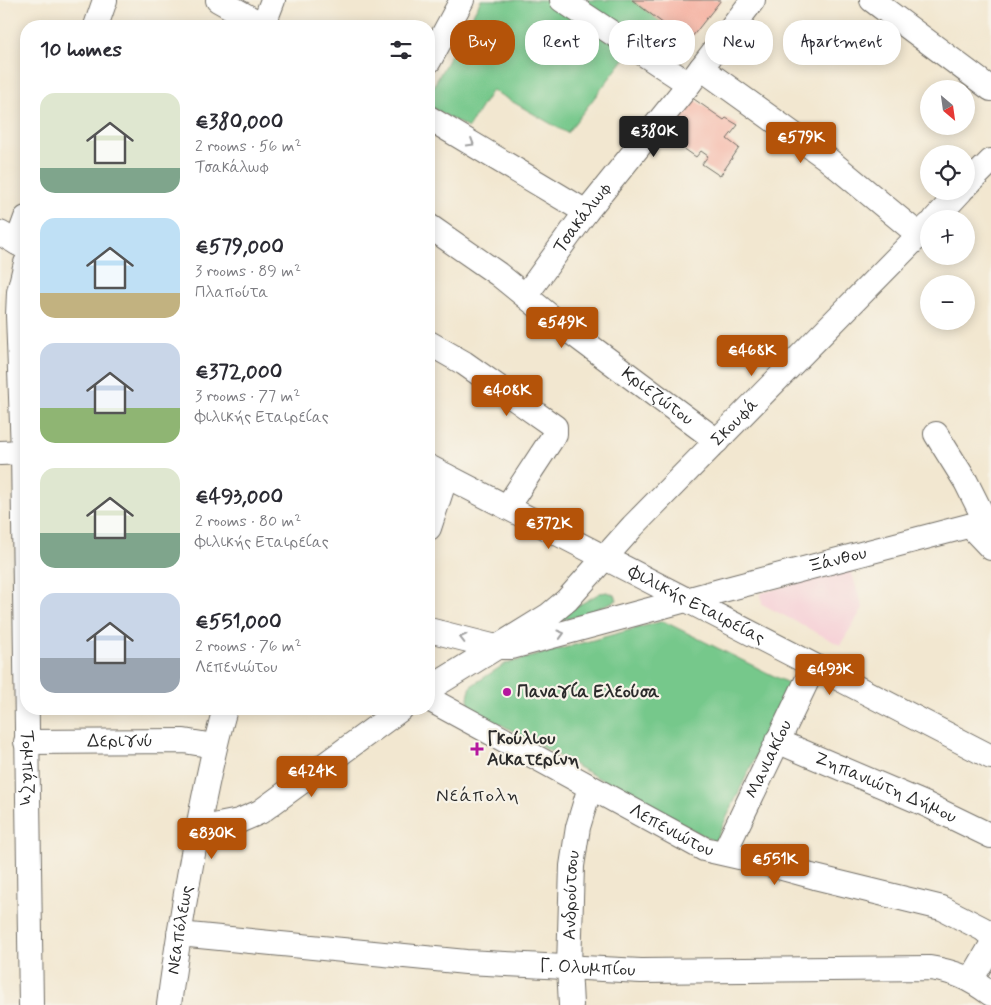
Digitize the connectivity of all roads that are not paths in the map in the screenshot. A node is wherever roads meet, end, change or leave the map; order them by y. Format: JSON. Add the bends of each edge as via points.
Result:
{"nodes":[{"id":1,"x":105,"y":0,"type":"edge"},
{"id":2,"x":218,"y":0,"type":"edge"},
{"id":3,"x":273,"y":0,"type":"edge"},
{"id":4,"x":462,"y":0,"type":"edge"},
{"id":5,"x":562,"y":0,"type":"edge"},
{"id":6,"x":872,"y":0,"type":"edge"},
{"id":7,"x":750,"y":1,"type":"edge"},
{"id":8,"x":98,"y":20,"type":"edge"},
{"id":9,"x":253,"y":20,"type":"edge"},
{"id":10,"x":265,"y":20,"type":"edge"},
{"id":11,"x":435,"y":50,"type":"edge"},
{"id":12,"x":695,"y":76,"type":"junction"},
{"id":13,"x":991,"y":90,"type":"edge"},
{"id":14,"x":435,"y":122,"type":"edge"},
{"id":15,"x":991,"y":161,"type":"edge"},
{"id":16,"x":975,"y":177,"type":"edge"},
{"id":17,"x":953,"y":200,"type":"edge"},
{"id":18,"x":943,"y":210,"type":"edge"},
{"id":19,"x":586,"y":212,"type":"junction"},
{"id":20,"x":920,"y":221,"type":"edge"},
{"id":21,"x":435,"y":230,"type":"edge"},
{"id":22,"x":920,"y":234,"type":"edge"},
{"id":23,"x":17,"y":247,"type":"edge"},
{"id":24,"x":526,"y":295,"type":"junction"},
{"id":25,"x":435,"y":346,"type":"edge"},
{"id":26,"x":936,"y":434,"type":"dead end"},
{"id":27,"x":717,"y":440,"type":"junction"},
{"id":28,"x":16,"y":452,"type":"edge"},
{"id":29,"x":437,"y":471,"type":"edge"},
{"id":30,"x":435,"y":485,"type":"edge"},
{"id":31,"x":507,"y":507,"type":"junction"},
{"id":32,"x":20,"y":509,"type":"edge"},
{"id":33,"x":982,"y":522,"type":"edge"},
{"id":34,"x":991,"y":548,"type":"edge"},
{"id":35,"x":604,"y":557,"type":"junction"},
{"id":36,"x":686,"y":600,"type":"junction"},
{"id":37,"x":435,"y":632,"type":"edge"},
{"id":38,"x":496,"y":647,"type":"junction"},
{"id":39,"x":814,"y":666,"type":"junction"},
{"id":40,"x":435,"y":685,"type":"edge"},
{"id":41,"x":435,"y":702,"type":"edge"},
{"id":42,"x":26,"y":715,"type":"edge"},
{"id":43,"x":223,"y":715,"type":"edge"},
{"id":44,"x":393,"y":715,"type":"edge"},
{"id":45,"x":777,"y":741,"type":"junction"},
{"id":46,"x":26,"y":742,"type":"junction"},
{"id":47,"x":214,"y":746,"type":"junction"},
{"id":48,"x":991,"y":757,"type":"edge"},
{"id":49,"x":590,"y":787,"type":"junction"},
{"id":50,"x":198,"y":829,"type":"junction"},
{"id":51,"x":991,"y":836,"type":"edge"},
{"id":52,"x":724,"y":853,"type":"junction"},
{"id":53,"x":179,"y":934,"type":"junction"},
{"id":54,"x":990,"y":939,"type":"edge"},
{"id":55,"x":569,"y":967,"type":"junction"},
{"id":56,"x":971,"y":980,"type":"junction"},
{"id":57,"x":991,"y":994,"type":"edge"},
{"id":58,"x":31,"y":1005,"type":"edge"},
{"id":59,"x":169,"y":1005,"type":"edge"},
{"id":60,"x":571,"y":1005,"type":"edge"}],
"edges":[{"from":1,"to":8,"type":"street"},
{"from":2,"to":9,"type":"street"},
{"from":3,"to":10,"type":"street"},
{"from":4,"to":11,"type":"street"},
{"from":5,"to":12,"type":"street"},
{"from":6,"to":13,"type":"street"},
{"from":7,"to":12,"type":"street","name":"Τσακάλωφ"},
{"from":12,"to":19,"type":"street","name":"Τσακάλωφ"},
{"from":12,"to":20,"type":"street"},
{"from":14,"to":19,"type":"street","one_way":true},
{"from":15,"to":16,"type":"street"},
{"from":17,"to":18,"type":"street","name":"Σκουφά"},
{"from":19,"to":24,"type":"street","name":"Τσακάλωφ"},
{"from":21,"to":24,"type":"street","name":"Κριεζώτου"},
{"from":22,"to":27,"type":"street","name":"Σκουφά"},
{"from":23,"to":28,"type":"street","name":"Τομπάζη"},
{"from":24,"to":27,"type":"street","name":"Κριεζώτου","via":[[560,324]]},
{"from":25,"to":31,"type":"street","via":[[555,427],[555,434]]},
{"from":26,"to":33,"type":"street","via":[[966,482]]},
{"from":27,"to":35,"type":"street","name":"Σκουφά"},
{"from":28,"to":32,"type":"street","name":"Τομπάζη"},
{"from":29,"to":30,"type":"street"},
{"from":29,"to":31,"type":"street","name":"Φιλικής Εταιρείας"},
{"from":31,"to":35,"type":"street","name":"Φιλικής Εταιρείας"},
{"from":33,"to":34,"type":"street"},
{"from":33,"to":36,"type":"street","name":"Ξάνθου"},
{"from":35,"to":36,"type":"street","name":"Φιλικής Εταιρείας"},
{"from":35,"to":38,"type":"street","name":"Σκουφά","via":[[557,609]]},
{"from":38,"to":36,"type":"street","one_way":true,"via":[[522,645]]},
{"from":36,"to":39,"type":"street","name":"Φιλικής Εταιρείας"},
{"from":38,"to":37,"type":"street","one_way":true},
{"from":38,"to":40,"type":"street"},
{"from":39,"to":45,"type":"street","name":"Μανιακίου"},
{"from":39,"to":48,"type":"street","name":"Φιλικής Εταιρείας"},
{"from":41,"to":49,"type":"street","name":"Λεπενιώτου"},
{"from":42,"to":46,"type":"street","name":"Τομπάζη"},
{"from":43,"to":47,"type":"street","name":"Νεαπόλεως"},
{"from":44,"to":50,"type":"street","via":[[260,812],[239,821]]},
{"from":45,"to":51,"type":"street","name":"Ζηπανιώτη Δήμου"},
{"from":45,"to":52,"type":"street","name":"Μανιακίου"},
{"from":46,"to":47,"type":"street","name":"Δεριγνύ","via":[[184,741]]},
{"from":46,"to":58,"type":"street","name":"Τομπάζη"},
{"from":47,"to":50,"type":"street","name":"Νεαπόλεως"},
{"from":49,"to":52,"type":"street","name":"Λεπενιώτου","via":[[704,849]]},
{"from":49,"to":55,"type":"street","name":"Ανδρούτσου","via":[[574,848]]},
{"from":50,"to":53,"type":"street","name":"Νεαπόλεως"},
{"from":52,"to":54,"type":"street","name":"Λεπενιώτου","via":[[942,908],[976,925]]},
{"from":53,"to":55,"type":"street","name":"Γ. Ολυμπίου","via":[[466,962]]},
{"from":53,"to":59,"type":"street","name":"Νεαπόλεως"},
{"from":54,"to":56,"type":"street"},
{"from":55,"to":56,"type":"street","name":"Γ. Ολυμπίου","via":[[641,971],[930,968]]},
{"from":55,"to":60,"type":"street","name":"Ανδρούτσου"},
{"from":56,"to":57,"type":"street","name":"Γ. Ολυμπίου"}]}
